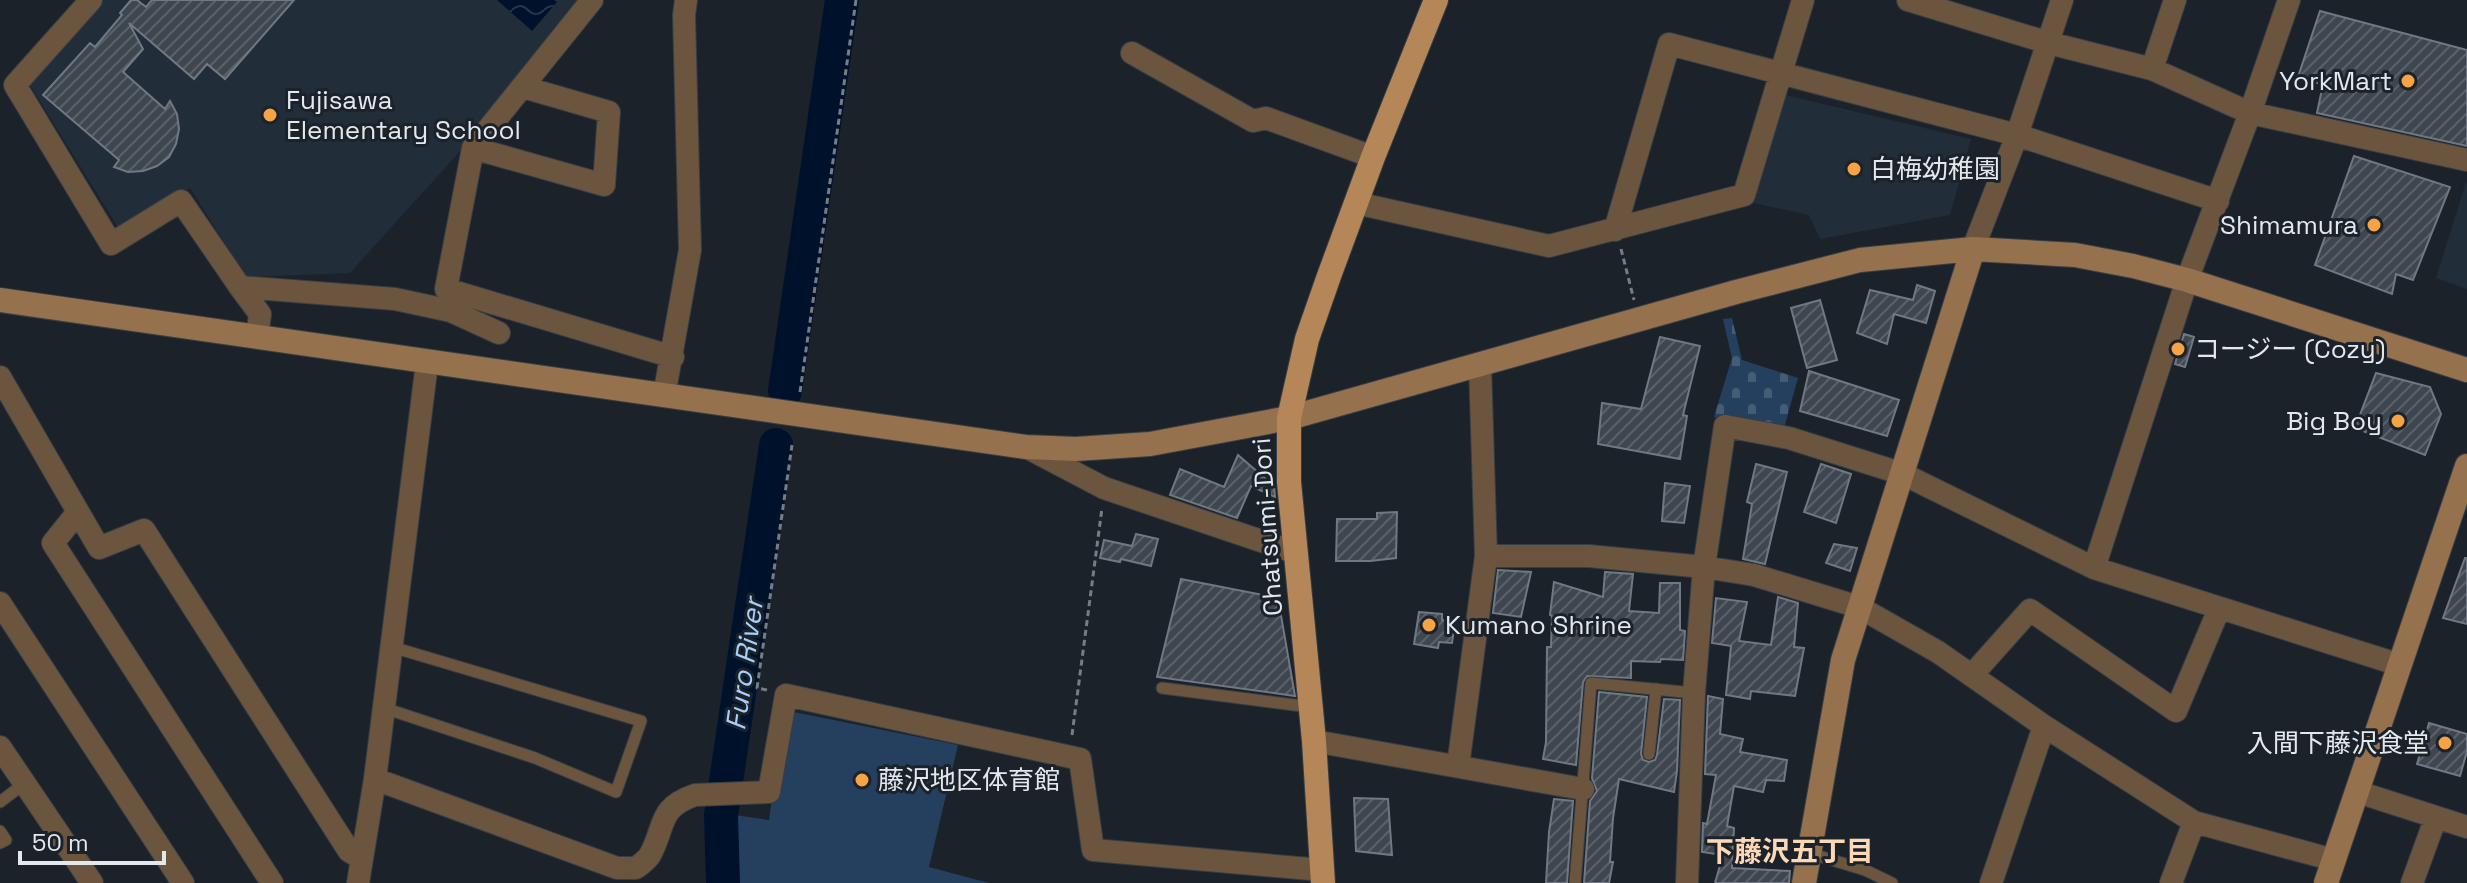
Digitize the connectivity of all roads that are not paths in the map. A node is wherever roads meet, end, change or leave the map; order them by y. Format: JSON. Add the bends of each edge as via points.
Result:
{"nodes":[{"id":1,"x":91,"y":0,"type":"edge"},
{"id":2,"x":592,"y":0,"type":"edge"},
{"id":3,"x":686,"y":0,"type":"edge"},
{"id":4,"x":1436,"y":0,"type":"edge"},
{"id":5,"x":1803,"y":0,"type":"edge"},
{"id":6,"x":1908,"y":0,"type":"edge"},
{"id":7,"x":2062,"y":0,"type":"edge"},
{"id":8,"x":2175,"y":0,"type":"edge"},
{"id":9,"x":2289,"y":0,"type":"edge"},
{"id":10,"x":1938,"y":5,"type":"edge"},
{"id":11,"x":2049,"y":43,"type":"junction"},
{"id":12,"x":1132,"y":53,"type":"dead end"},
{"id":13,"x":2152,"y":69,"type":"junction"},
{"id":14,"x":1780,"y":74,"type":"junction"},
{"id":15,"x":523,"y":87,"type":"junction"},
{"id":16,"x":2250,"y":113,"type":"junction"},
{"id":17,"x":2017,"y":135,"type":"junction"},
{"id":18,"x":473,"y":148,"type":"junction"},
{"id":19,"x":1373,"y":157,"type":"junction"},
{"id":20,"x":2467,"y":160,"type":"edge"},
{"id":21,"x":2218,"y":201,"type":"junction"},
{"id":22,"x":1356,"y":203,"type":"junction"},
{"id":23,"x":1615,"y":230,"type":"junction"},
{"id":24,"x":1973,"y":249,"type":"junction"},
{"id":25,"x":2187,"y":280,"type":"junction"},
{"id":26,"x":240,"y":287,"type":"junction"},
{"id":27,"x":0,"y":300,"type":"edge"},
{"id":28,"x":499,"y":333,"type":"dead end"},
{"id":29,"x":257,"y":337,"type":"junction"},
{"id":30,"x":673,"y":357,"type":"junction"},
{"id":31,"x":427,"y":363,"type":"junction"},
{"id":32,"x":1480,"y":365,"type":"junction"},
{"id":33,"x":2467,"y":370,"type":"edge"},
{"id":34,"x":0,"y":377,"type":"edge"},
{"id":35,"x":664,"y":396,"type":"junction"},
{"id":36,"x":1289,"y":418,"type":"junction"},
{"id":37,"x":1026,"y":447,"type":"junction"},
{"id":38,"x":2467,"y":466,"type":"edge"},
{"id":39,"x":1903,"y":474,"type":"junction"},
{"id":40,"x":78,"y":512,"type":"junction"},
{"id":41,"x":1294,"y":552,"type":"junction"},
{"id":42,"x":1486,"y":556,"type":"junction"},
{"id":43,"x":1704,"y":567,"type":"junction"},
{"id":44,"x":2094,"y":568,"type":"junction"},
{"id":45,"x":0,"y":603,"type":"edge"},
{"id":46,"x":1859,"y":607,"type":"junction"},
{"id":47,"x":2219,"y":609,"type":"junction"},
{"id":48,"x":392,"y":647,"type":"junction"},
{"id":49,"x":2400,"y":665,"type":"junction"},
{"id":50,"x":1972,"y":675,"type":"junction"},
{"id":51,"x":1162,"y":688,"type":"dead end"},
{"id":52,"x":1656,"y":689,"type":"junction"},
{"id":53,"x":1694,"y":693,"type":"junction"},
{"id":54,"x":1310,"y":707,"type":"junction"},
{"id":55,"x":384,"y":708,"type":"junction"},
{"id":56,"x":2044,"y":726,"type":"junction"},
{"id":57,"x":1314,"y":741,"type":"junction"},
{"id":58,"x":0,"y":747,"type":"edge"},
{"id":59,"x":1649,"y":754,"type":"dead end"},
{"id":60,"x":1458,"y":766,"type":"junction"},
{"id":61,"x":375,"y":779,"type":"junction"},
{"id":62,"x":25,"y":783,"type":"junction"},
{"id":63,"x":1583,"y":789,"type":"junction"},
{"id":64,"x":2358,"y":792,"type":"junction"},
{"id":65,"x":0,"y":802,"type":"edge"},
{"id":66,"x":2436,"y":817,"type":"junction"},
{"id":67,"x":2194,"y":822,"type":"junction"},
{"id":68,"x":2467,"y":827,"type":"edge"},
{"id":69,"x":0,"y":831,"type":"edge"},
{"id":70,"x":0,"y":843,"type":"edge"},
{"id":71,"x":1809,"y":853,"type":"junction"},
{"id":72,"x":362,"y":859,"type":"junction"},
{"id":73,"x":2330,"y":872,"type":"edge"},
{"id":74,"x":1323,"y":877,"type":"edge"},
{"id":75,"x":92,"y":883,"type":"edge"},
{"id":76,"x":183,"y":883,"type":"edge"},
{"id":77,"x":272,"y":883,"type":"edge"},
{"id":78,"x":358,"y":883,"type":"edge"},
{"id":79,"x":1575,"y":883,"type":"edge"},
{"id":80,"x":1687,"y":883,"type":"edge"},
{"id":81,"x":1804,"y":883,"type":"edge"},
{"id":82,"x":1892,"y":883,"type":"edge"},
{"id":83,"x":1991,"y":883,"type":"edge"},
{"id":84,"x":2171,"y":883,"type":"edge"},
{"id":85,"x":2412,"y":883,"type":"edge"}],
"edges":[{"from":1,"to":26,"type":"street","via":[[15,85],[111,244],[181,201]]},
{"from":2,"to":15,"type":"street"},
{"from":3,"to":30,"type":"street","via":[[690,250]]},
{"from":4,"to":19,"type":"main road","name":"Chatsumi-Dori"},
{"from":5,"to":14,"type":"street"},
{"from":6,"to":10,"type":"street"},
{"from":7,"to":11,"type":"street"},
{"from":8,"to":13,"type":"street"},
{"from":9,"to":16,"type":"street"},
{"from":10,"to":11,"type":"street"},
{"from":11,"to":13,"type":"street"},
{"from":11,"to":17,"type":"street"},
{"from":12,"to":19,"type":"street","via":[[1253,121],[1266,118]]},
{"from":13,"to":16,"type":"street"},
{"from":14,"to":17,"type":"street"},
{"from":14,"to":23,"type":"street","via":[[1744,195]]},
{"from":14,"to":23,"type":"street","via":[[1669,44]]},
{"from":15,"to":18,"type":"street"},
{"from":15,"to":18,"type":"street","via":[[609,112],[604,185]]},
{"from":16,"to":20,"type":"street"},
{"from":16,"to":21,"type":"street"},
{"from":17,"to":21,"type":"street"},
{"from":17,"to":24,"type":"street"},
{"from":18,"to":30,"type":"street","via":[[446,289]]},
{"from":19,"to":22,"type":"main road","name":"Chatsumi-Dori"},
{"from":21,"to":25,"type":"street"},
{"from":22,"to":23,"type":"street","via":[[1549,246]]},
{"from":22,"to":36,"type":"main road","name":"Chatsumi-Dori","via":[[1307,339]]},
{"from":24,"to":25,"type":"street","via":[[2075,255]]},
{"from":24,"to":32,"type":"street","via":[[1860,260]]},
{"from":24,"to":39,"type":"street"},
{"from":25,"to":33,"type":"street"},
{"from":25,"to":44,"type":"street"},
{"from":26,"to":28,"type":"street","via":[[395,299],[451,311]]},
{"from":26,"to":29,"type":"street","via":[[260,314]]},
{"from":27,"to":29,"type":"street"},
{"from":29,"to":31,"type":"street"},
{"from":30,"to":35,"type":"street"},
{"from":31,"to":35,"type":"street"},
{"from":31,"to":48,"type":"street"},
{"from":32,"to":36,"type":"street"},
{"from":32,"to":42,"type":"street"},
{"from":34,"to":40,"type":"street"},
{"from":35,"to":37,"type":"street"},
{"from":36,"to":37,"type":"street","via":[[1150,444]]},
{"from":36,"to":41,"type":"main road","name":"Chatsumi-Dori"},
{"from":37,"to":41,"type":"street","via":[[1104,488]]},
{"from":38,"to":49,"type":"street"},
{"from":39,"to":43,"type":"street","via":[[1789,438],[1725,426]]},
{"from":39,"to":44,"type":"street"},
{"from":39,"to":46,"type":"street"},
{"from":40,"to":72,"type":"street","via":[[99,548],[144,530],[349,851]]},
{"from":40,"to":77,"type":"street","via":[[53,543]]},
{"from":41,"to":54,"type":"main road","name":"Chatsumi-Dori"},
{"from":42,"to":43,"type":"street","via":[[1589,556]]},
{"from":42,"to":60,"type":"street"},
{"from":43,"to":46,"type":"street","via":[[1754,575]]},
{"from":43,"to":53,"type":"street"},
{"from":44,"to":47,"type":"street"},
{"from":45,"to":76,"type":"street"},
{"from":46,"to":50,"type":"street"},
{"from":46,"to":71,"type":"street","via":[[1843,660]]},
{"from":47,"to":49,"type":"street"},
{"from":47,"to":50,"type":"street","via":[[2176,711],[2030,610]]},
{"from":48,"to":55,"type":"street"},
{"from":48,"to":55,"type":"lane","via":[[641,721],[616,792],[535,758]]},
{"from":49,"to":64,"type":"street"},
{"from":50,"to":56,"type":"street"},
{"from":51,"to":54,"type":"lane"},
{"from":52,"to":53,"type":"lane"},
{"from":52,"to":59,"type":"lane"},
{"from":52,"to":63,"type":"lane","via":[[1591,683]]},
{"from":53,"to":80,"type":"street"},
{"from":54,"to":57,"type":"main road","name":"Chatsumi-Dori"},
{"from":55,"to":61,"type":"street"},
{"from":56,"to":67,"type":"street"},
{"from":56,"to":83,"type":"street"},
{"from":57,"to":60,"type":"street"},
{"from":57,"to":74,"type":"main road","name":"Chatsumi-Dori"},
{"from":58,"to":62,"type":"street"},
{"from":60,"to":63,"type":"street"},
{"from":61,"to":72,"type":"street"},
{"from":61,"to":74,"type":"street","via":[[617,868],[636,868],[649,857],[664,815],[684,799],[769,792],[786,695],[1080,759],[1093,850]]},
{"from":62,"to":65,"type":"lane"},
{"from":62,"to":75,"type":"street"},
{"from":63,"to":79,"type":"lane"},
{"from":64,"to":66,"type":"street"},
{"from":64,"to":73,"type":"street"},
{"from":66,"to":68,"type":"street"},
{"from":66,"to":85,"type":"street"},
{"from":67,"to":73,"type":"street"},
{"from":67,"to":84,"type":"street"},
{"from":69,"to":70,"type":"lane","via":[[6,840]]},
{"from":71,"to":81,"type":"street"},
{"from":71,"to":82,"type":"lane"},
{"from":72,"to":78,"type":"street"}]}
